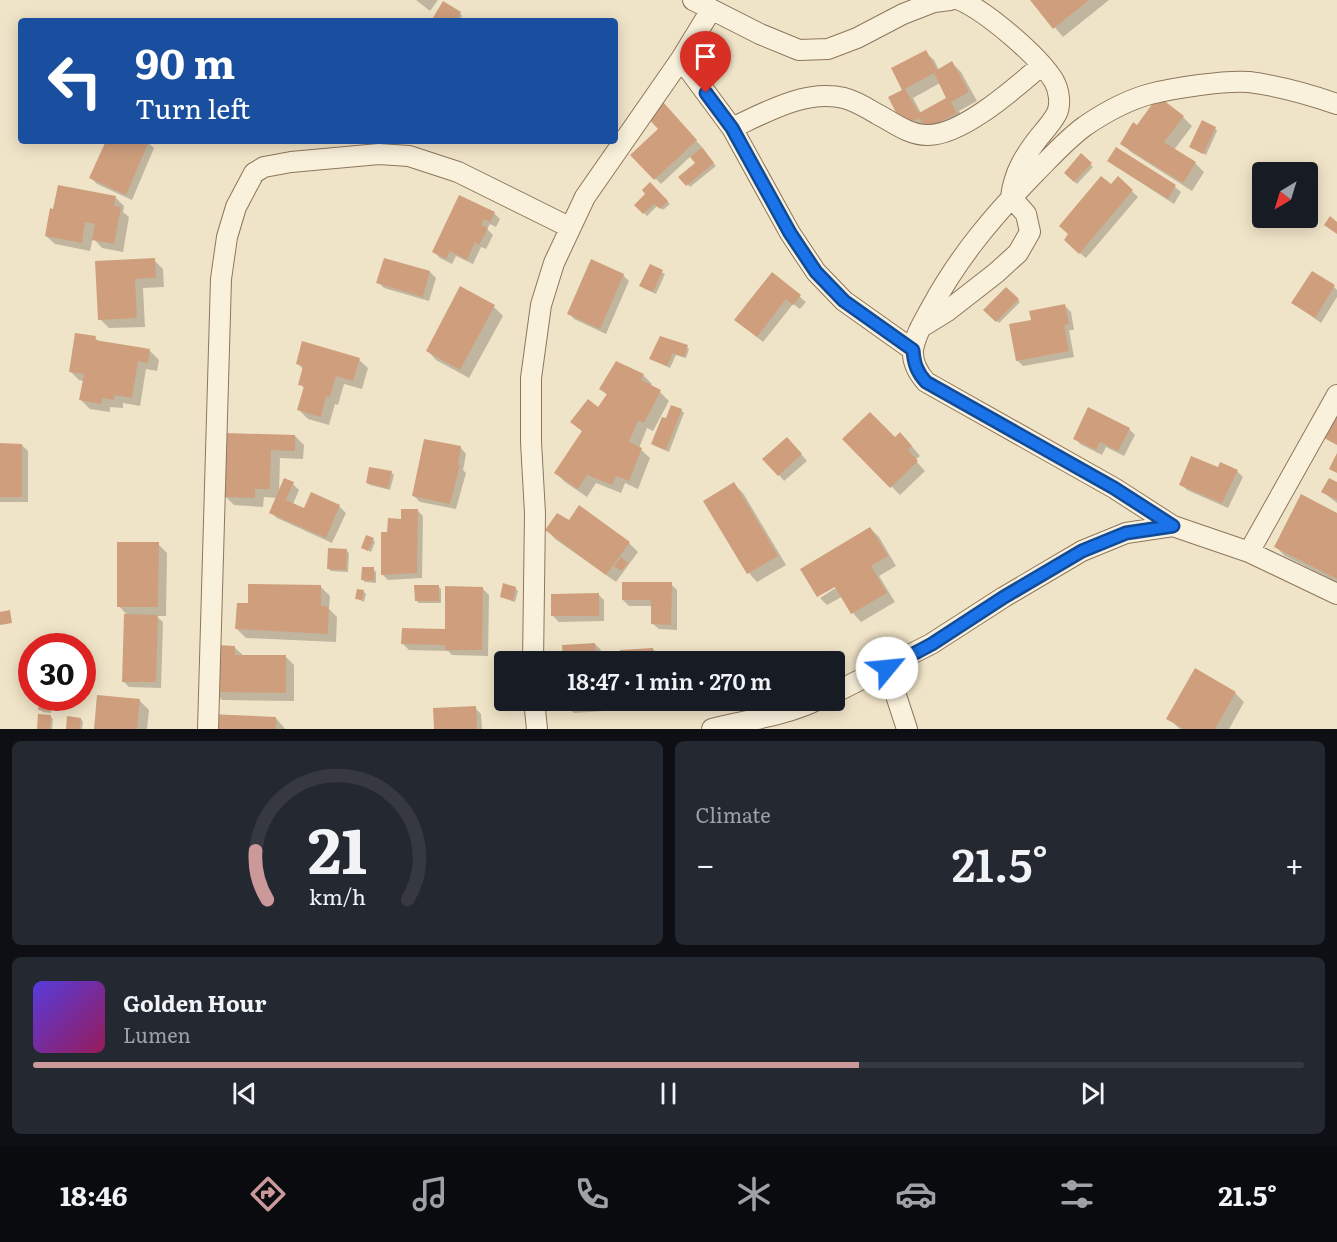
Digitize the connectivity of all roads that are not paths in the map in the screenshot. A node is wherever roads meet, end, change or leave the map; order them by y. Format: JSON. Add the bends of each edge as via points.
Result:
{"nodes":[{"id":1,"x":693,"y":0,"type":"edge"},
{"id":2,"x":950,"y":0,"type":"edge"},
{"id":3,"x":960,"y":0,"type":"edge"},
{"id":4,"x":711,"y":10,"type":"junction"},
{"id":5,"x":681,"y":59,"type":"junction"},
{"id":6,"x":1042,"y":65,"type":"junction"},
{"id":7,"x":1337,"y":104,"type":"edge"},
{"id":8,"x":732,"y":128,"type":"junction"},
{"id":9,"x":1011,"y":197,"type":"junction"},
{"id":10,"x":569,"y":227,"type":"junction"},
{"id":11,"x":920,"y":328,"type":"junction"},
{"id":12,"x":913,"y":350,"type":"junction"},
{"id":13,"x":1337,"y":395,"type":"edge"},
{"id":14,"x":1173,"y":526,"type":"junction"},
{"id":15,"x":1249,"y":552,"type":"junction"},
{"id":16,"x":1337,"y":594,"type":"edge"},
{"id":17,"x":533,"y":651,"type":"edge"},
{"id":18,"x":887,"y":668,"type":"junction"},
{"id":19,"x":845,"y":688,"type":"edge"},
{"id":20,"x":535,"y":711,"type":"edge"},
{"id":21,"x":786,"y":711,"type":"edge"},
{"id":22,"x":208,"y":729,"type":"edge"},
{"id":23,"x":537,"y":729,"type":"edge"},
{"id":24,"x":712,"y":729,"type":"edge"},
{"id":25,"x":907,"y":729,"type":"edge"}],
"edges":[{"from":1,"to":4,"type":"street"},
{"from":2,"to":4,"type":"street","via":[[903,14],[828,49],[800,50]]},
{"from":3,"to":6,"type":"street","via":[[992,18]]},
{"from":4,"to":5,"type":"street"},
{"from":5,"to":8,"type":"street"},
{"from":5,"to":10,"type":"street","via":[[585,197]]},
{"from":6,"to":8,"type":"street","via":[[986,110],[956,127],[929,136],[903,129],[846,99],[827,96],[785,104]]},
{"from":6,"to":9,"type":"street","via":[[1056,84],[1057,112],[1019,165]]},
{"from":7,"to":9,"type":"street","via":[[1299,91],[1247,82],[1149,94],[1084,127]]},
{"from":8,"to":12,"type":"street","via":[[816,272],[844,301]]},
{"from":9,"to":11,"type":"street","via":[[948,275]]},
{"from":9,"to":11,"type":"street","via":[[1026,214],[1030,232],[1017,253],[970,295]]},
{"from":10,"to":17,"type":"street","via":[[542,305],[531,378]]},
{"from":10,"to":22,"type":"street","via":[[458,171],[409,156],[379,154],[291,162],[254,173],[236,207],[221,279]]},
{"from":11,"to":12,"type":"street"},
{"from":12,"to":14,"type":"street","via":[[917,372],[926,382],[1114,488]]},
{"from":13,"to":15,"type":"street"},
{"from":14,"to":15,"type":"street"},
{"from":14,"to":18,"type":"street","via":[[1126,533],[1082,551]]},
{"from":15,"to":16,"type":"street"},
{"from":18,"to":19,"type":"street"},
{"from":18,"to":25,"type":"street"},
{"from":20,"to":23,"type":"street"},
{"from":21,"to":24,"type":"street"}]}
